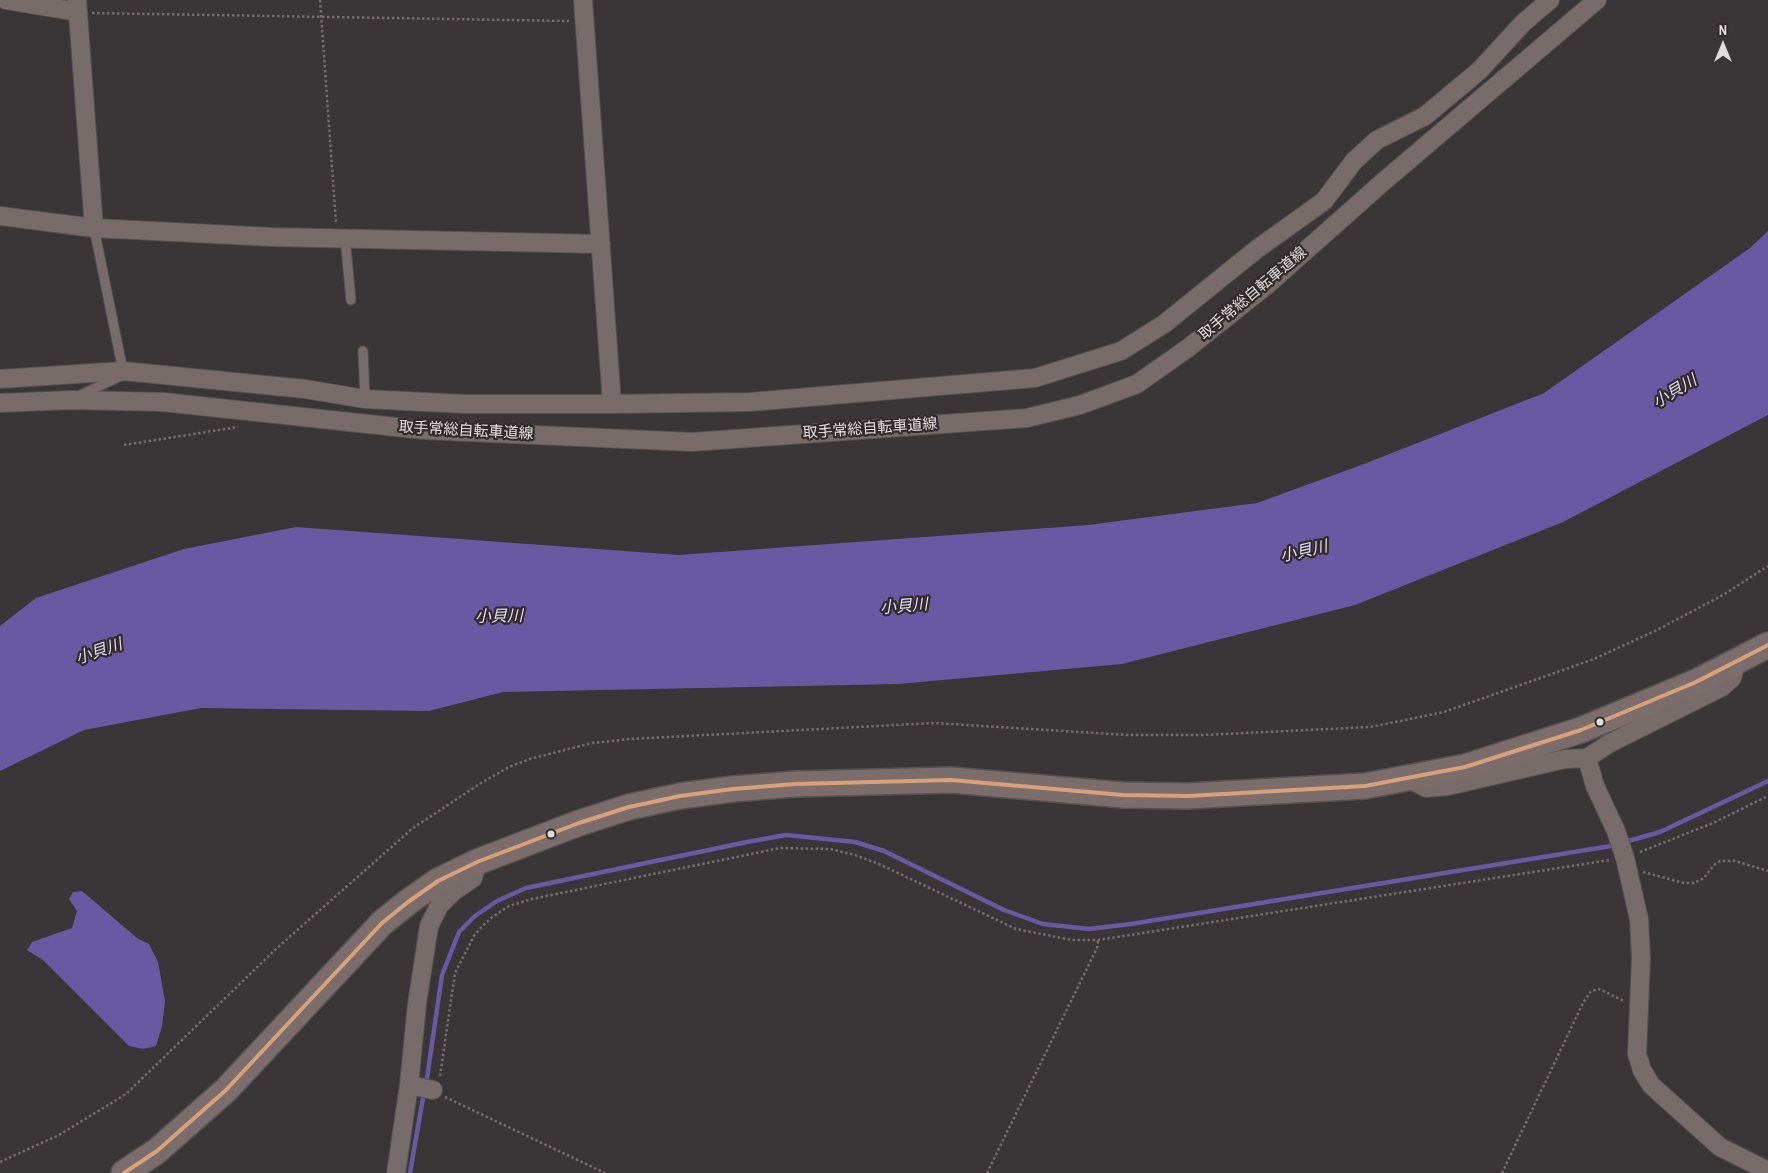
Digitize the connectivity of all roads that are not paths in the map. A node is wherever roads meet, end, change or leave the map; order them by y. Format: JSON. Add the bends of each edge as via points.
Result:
{"nodes":[{"id":1,"x":6,"y":0,"type":"edge"},
{"id":2,"x":583,"y":0,"type":"edge"},
{"id":3,"x":1550,"y":0,"type":"edge"},
{"id":4,"x":1597,"y":0,"type":"edge"},
{"id":5,"x":77,"y":6,"type":"edge"},
{"id":6,"x":0,"y":216,"type":"edge"},
{"id":7,"x":94,"y":228,"type":"junction"},
{"id":8,"x":341,"y":238,"type":"junction"},
{"id":9,"x":601,"y":244,"type":"junction"},
{"id":10,"x":351,"y":300,"type":"dead end"},
{"id":11,"x":363,"y":351,"type":"dead end"},
{"id":12,"x":123,"y":371,"type":"junction"},
{"id":13,"x":0,"y":379,"type":"edge"},
{"id":14,"x":365,"y":399,"type":"junction"},
{"id":15,"x":74,"y":400,"type":"junction"},
{"id":16,"x":0,"y":403,"type":"edge"},
{"id":17,"x":612,"y":404,"type":"junction"},
{"id":18,"x":1768,"y":645,"type":"edge"},
{"id":19,"x":1736,"y":663,"type":"junction"},
{"id":20,"x":1586,"y":758,"type":"junction"},
{"id":21,"x":1410,"y":779,"type":"junction"},
{"id":22,"x":477,"y":862,"type":"junction"},
{"id":23,"x":1768,"y":1172,"type":"edge"},
{"id":24,"x":124,"y":1173,"type":"edge"},
{"id":25,"x":396,"y":1173,"type":"edge"}],
"edges":[{"from":1,"to":5,"type":"street"},
{"from":2,"to":9,"type":"street"},
{"from":3,"to":17,"type":"street","via":[[1523,23],[1480,70],[1425,116],[1377,140],[1354,161],[1324,201],[1257,249],[1164,324],[1121,350],[1035,378],[750,402]]},
{"from":4,"to":15,"type":"street","name":"取手常総自転車道線","via":[[1267,285],[1188,348],[1137,384],[1080,405],[1027,418],[692,442],[424,430],[163,402]]},
{"from":5,"to":7,"type":"street"},
{"from":6,"to":7,"type":"street"},
{"from":7,"to":8,"type":"street"},
{"from":7,"to":12,"type":"lane"},
{"from":8,"to":9,"type":"street"},
{"from":8,"to":10,"type":"lane"},
{"from":9,"to":17,"type":"street"},
{"from":11,"to":14,"type":"lane"},
{"from":12,"to":13,"type":"street"},
{"from":12,"to":14,"type":"street","via":[[305,389]]},
{"from":12,"to":15,"type":"lane","via":[[121,376],[82,392]]},
{"from":14,"to":17,"type":"street","via":[[465,404]]},
{"from":15,"to":16,"type":"street","name":"取手常総自転車道線"},
{"from":18,"to":19,"type":"street"},
{"from":19,"to":20,"type":"street","via":[[1732,678],[1722,687]]},
{"from":19,"to":21,"type":"street","via":[[1580,730],[1465,767]]},
{"from":20,"to":21,"type":"street","via":[[1565,759],[1448,786],[1426,788]]},
{"from":20,"to":23,"type":"street","via":[[1594,786],[1623,853],[1641,937],[1638,1054],[1642,1070],[1651,1085],[1720,1147]]},
{"from":21,"to":22,"type":"street","via":[[1366,786],[1188,796],[1122,795],[951,780],[733,789],[629,807]]},
{"from":22,"to":24,"type":"street","via":[[438,881],[382,924],[226,1090],[157,1152]]},
{"from":22,"to":25,"type":"street","via":[[473,878],[439,906],[429,926],[417,1004],[424,1089]]}]}
